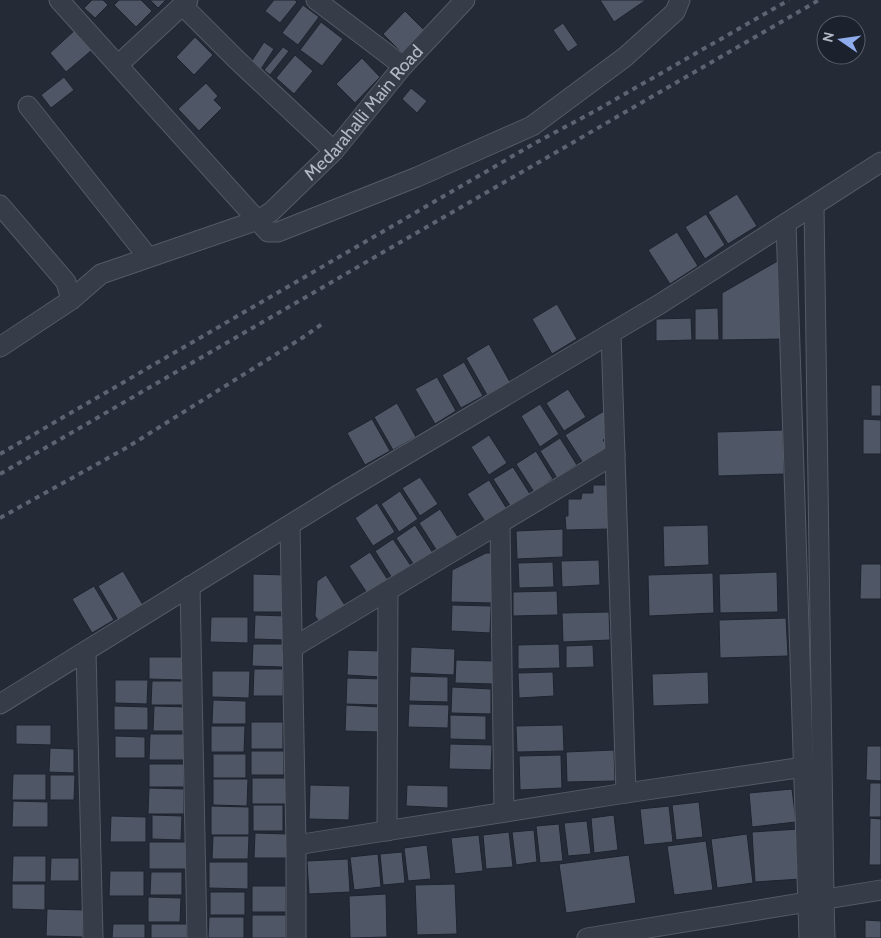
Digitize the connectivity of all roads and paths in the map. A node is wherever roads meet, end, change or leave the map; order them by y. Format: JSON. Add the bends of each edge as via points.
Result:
{"nodes":[{"id":1,"x":59,"y":0,"type":"edge"},
{"id":2,"x":316,"y":0,"type":"edge"},
{"id":3,"x":680,"y":0,"type":"edge"},
{"id":4,"x":460,"y":2,"type":"edge"},
{"id":5,"x":185,"y":3,"type":"edge"},
{"id":6,"x":118,"y":65,"type":"junction"},
{"id":7,"x":403,"y":66,"type":"junction"},
{"id":8,"x":28,"y":106,"type":"dead end"},
{"id":9,"x":334,"y":152,"type":"junction"},
{"id":10,"x":881,"y":162,"type":"edge"},
{"id":11,"x":0,"y":205,"type":"edge"},
{"id":12,"x":814,"y":206,"type":"junction"},
{"id":13,"x":258,"y":220,"type":"junction"},
{"id":14,"x":786,"y":223,"type":"junction"},
{"id":15,"x":148,"y":257,"type":"junction"},
{"id":16,"x":71,"y":300,"type":"junction"},
{"id":17,"x":610,"y":333,"type":"junction"},
{"id":18,"x":0,"y":347,"type":"edge"},
{"id":19,"x":614,"y":454,"type":"junction"},
{"id":20,"x":500,"y":523,"type":"junction"},
{"id":21,"x":290,"y":525,"type":"junction"},
{"id":22,"x":190,"y":586,"type":"junction"},
{"id":23,"x":388,"y":590,"type":"junction"},
{"id":24,"x":292,"y":648,"type":"junction"},
{"id":25,"x":86,"y":651,"type":"junction"},
{"id":26,"x":0,"y":704,"type":"edge"},
{"id":27,"x":804,"y":767,"type":"junction"},
{"id":28,"x":626,"y":793,"type":"junction"},
{"id":29,"x":504,"y":812,"type":"junction"},
{"id":30,"x":388,"y":831,"type":"junction"},
{"id":31,"x":296,"y":845,"type":"junction"},
{"id":32,"x":881,"y":890,"type":"edge"},
{"id":33,"x":816,"y":901,"type":"junction"},
{"id":34,"x":625,"y":935,"type":"edge"},
{"id":35,"x":92,"y":938,"type":"edge"},
{"id":36,"x":197,"y":938,"type":"edge"},
{"id":37,"x":296,"y":938,"type":"edge"},
{"id":38,"x":587,"y":938,"type":"edge"},
{"id":39,"x":809,"y":938,"type":"edge"},
{"id":40,"x":825,"y":938,"type":"edge"}],
"edges":[{"from":1,"to":6,"type":"street"},
{"from":2,"to":7,"type":"street"},
{"from":3,"to":13,"type":"street","via":[[675,12],[625,57],[532,126],[417,177],[278,232],[268,232]]},
{"from":4,"to":7,"type":"street","name":"Medarahalli Main Road"},
{"from":5,"to":6,"type":"street"},
{"from":5,"to":9,"type":"street","via":[[236,60]]},
{"from":6,"to":13,"type":"street"},
{"from":7,"to":9,"type":"street","name":"Medarahalli Main Road"},
{"from":8,"to":15,"type":"street"},
{"from":9,"to":13,"type":"street","name":"Medarahalli Main Road","via":[[271,212]]},
{"from":10,"to":12,"type":"street"},
{"from":11,"to":16,"type":"street","via":[[66,282]]},
{"from":12,"to":14,"type":"street"},
{"from":12,"to":33,"type":"street"},
{"from":13,"to":15,"type":"street","name":"Medarahalli Main Road"},
{"from":14,"to":17,"type":"street"},
{"from":14,"to":27,"type":"street"},
{"from":15,"to":16,"type":"street","name":"Medarahalli Main Road","via":[[101,274]]},
{"from":16,"to":18,"type":"street","name":"Medarahalli Main Road"},
{"from":17,"to":19,"type":"street"},
{"from":17,"to":21,"type":"street"},
{"from":19,"to":20,"type":"street"},
{"from":19,"to":28,"type":"street"},
{"from":20,"to":23,"type":"street"},
{"from":20,"to":29,"type":"street"},
{"from":21,"to":22,"type":"street"},
{"from":21,"to":24,"type":"street"},
{"from":22,"to":25,"type":"street"},
{"from":22,"to":36,"type":"street"},
{"from":23,"to":24,"type":"street"},
{"from":23,"to":30,"type":"street"},
{"from":24,"to":31,"type":"street"},
{"from":25,"to":26,"type":"street"},
{"from":25,"to":35,"type":"street"},
{"from":27,"to":28,"type":"street"},
{"from":27,"to":33,"type":"street"},
{"from":28,"to":29,"type":"street"},
{"from":29,"to":30,"type":"street"},
{"from":30,"to":31,"type":"street"},
{"from":31,"to":37,"type":"street"},
{"from":32,"to":33,"type":"street"},
{"from":33,"to":34,"type":"street"},
{"from":33,"to":39,"type":"street"},
{"from":33,"to":40,"type":"street"},
{"from":34,"to":38,"type":"street"}]}
